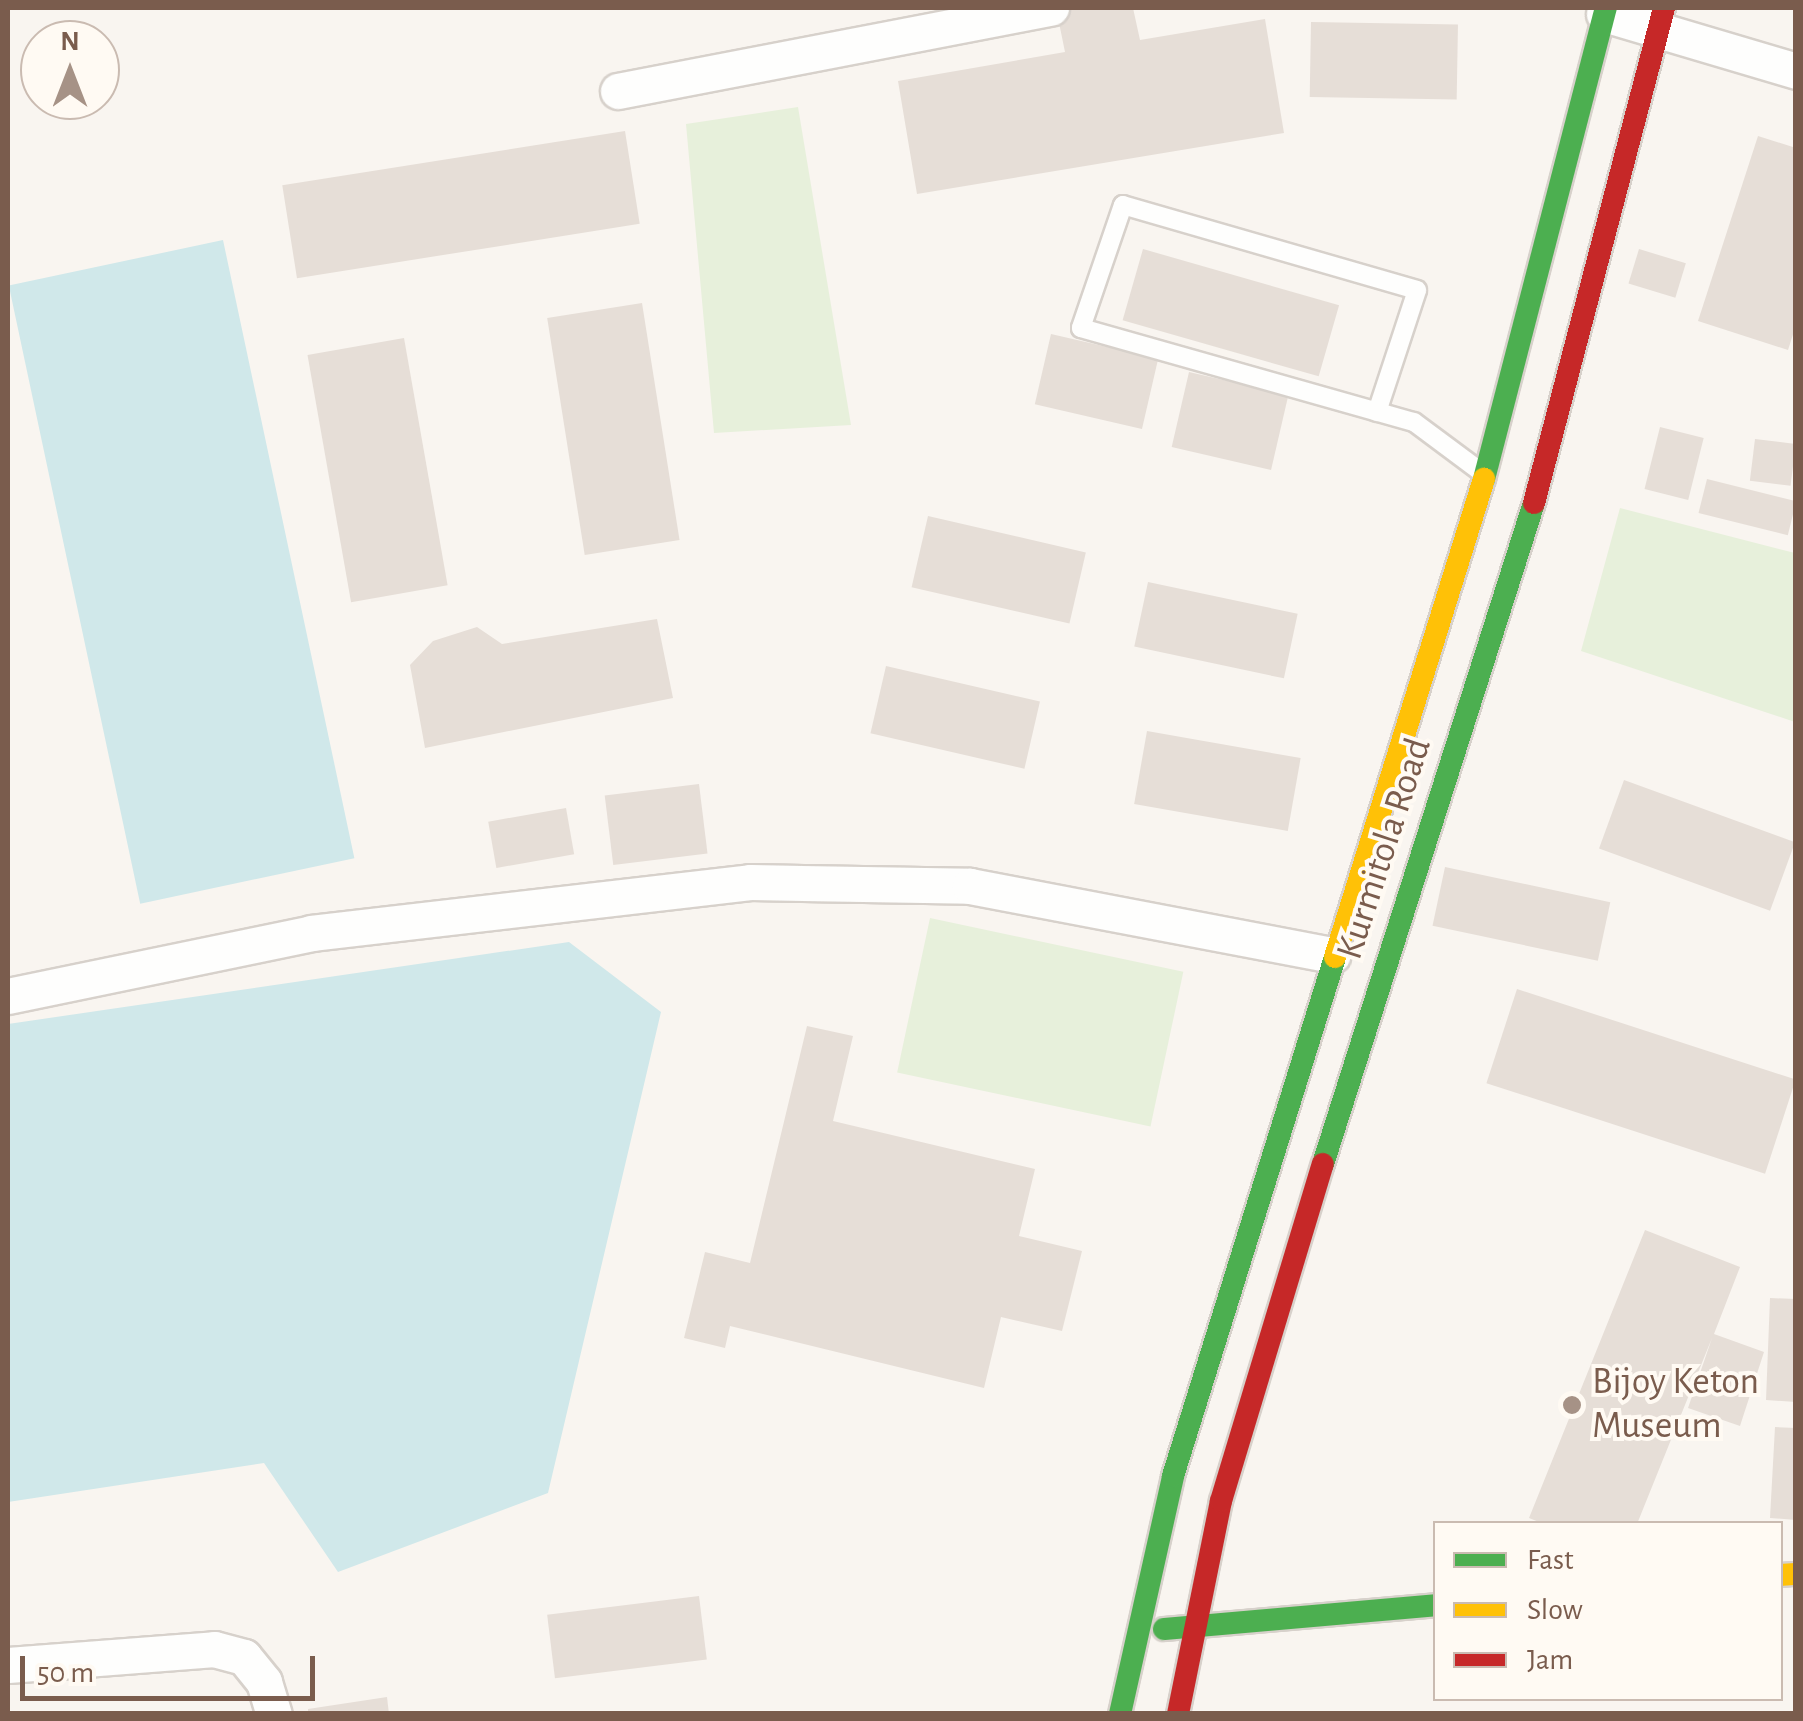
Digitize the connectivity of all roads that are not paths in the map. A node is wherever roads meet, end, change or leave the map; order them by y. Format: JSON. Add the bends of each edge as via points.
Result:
{"nodes":[{"id":1,"x":1052,"y":8,"type":"edge"},
{"id":2,"x":1605,"y":11,"type":"edge"},
{"id":3,"x":1660,"y":19,"type":"edge"},
{"id":4,"x":1796,"y":71,"type":"edge"},
{"id":5,"x":618,"y":91,"type":"dead end"},
{"id":6,"x":1378,"y":412,"type":"junction"},
{"id":7,"x":1485,"y":475,"type":"junction"},
{"id":8,"x":1332,"y":955,"type":"junction"},
{"id":9,"x":8,"y":996,"type":"edge"},
{"id":10,"x":1433,"y":1606,"type":"edge"},
{"id":11,"x":1195,"y":1626,"type":"junction"},
{"id":12,"x":1134,"y":1632,"type":"junction"},
{"id":13,"x":8,"y":1664,"type":"edge"},
{"id":14,"x":274,"y":1714,"type":"edge"},
{"id":15,"x":1120,"y":1714,"type":"edge"},
{"id":16,"x":1178,"y":1714,"type":"edge"}],
"edges":[{"from":1,"to":5,"type":"street"},
{"from":2,"to":3,"type":"street"},
{"from":2,"to":7,"type":"main road","name":"Kurmitola Road"},
{"from":3,"to":4,"type":"street"},
{"from":3,"to":11,"type":"main road","name":"Kurmitola Road","via":[[1538,492],[1220,1501]]},
{"from":6,"to":6,"type":"lane","via":[[1081,328],[1123,204],[1417,290]]},
{"from":6,"to":7,"type":"lane","via":[[1414,422]]},
{"from":7,"to":8,"type":"main road","name":"Kurmitola Road"},
{"from":8,"to":9,"type":"street","via":[[970,886],[750,882],[310,932]]},
{"from":8,"to":12,"type":"main road","name":"Kurmitola Road","via":[[1173,1476]]},
{"from":10,"to":11,"type":"main road"},
{"from":11,"to":12,"type":"main road"},
{"from":11,"to":16,"type":"main road","name":"Kurmitola Road"},
{"from":12,"to":15,"type":"main road","name":"Kurmitola Road"},
{"from":13,"to":14,"type":"street","via":[[214,1649],[244,1657],[264,1682]]}]}
